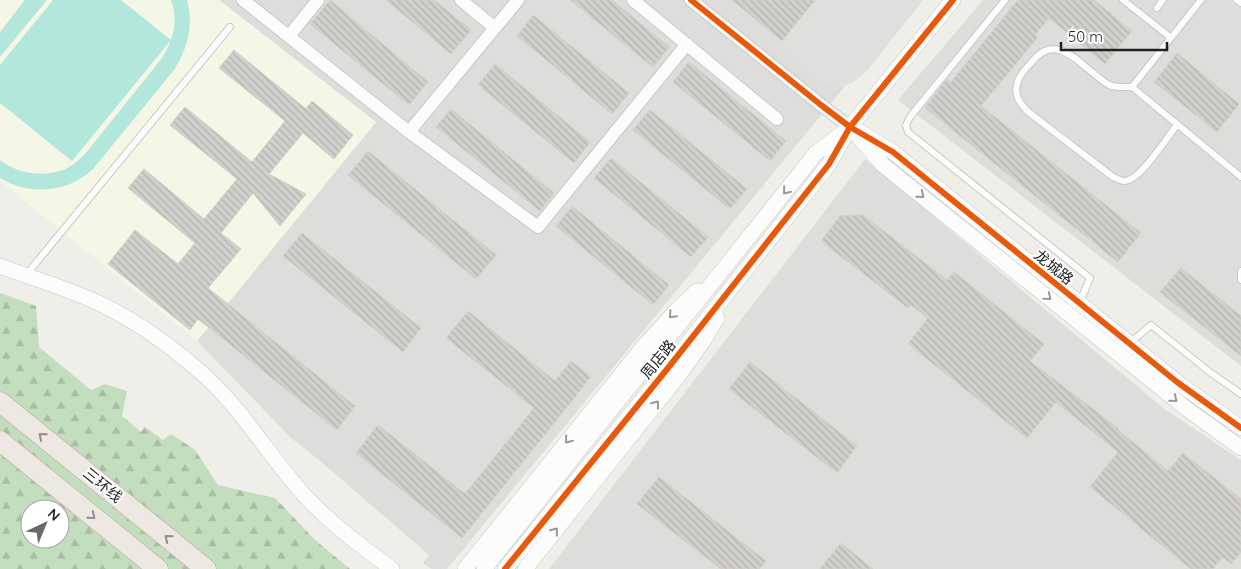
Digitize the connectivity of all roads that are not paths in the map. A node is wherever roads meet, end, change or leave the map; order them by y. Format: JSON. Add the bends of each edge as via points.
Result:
{"nodes":[{"id":1,"x":243,"y":0,"type":"edge"},
{"id":2,"x":318,"y":0,"type":"edge"},
{"id":3,"x":461,"y":0,"type":"edge"},
{"id":4,"x":518,"y":0,"type":"edge"},
{"id":5,"x":633,"y":0,"type":"edge"},
{"id":6,"x":691,"y":0,"type":"edge"},
{"id":7,"x":953,"y":0,"type":"edge"},
{"id":8,"x":1005,"y":0,"type":"edge"},
{"id":9,"x":1124,"y":0,"type":"edge"},
{"id":10,"x":1163,"y":0,"type":"edge"},
{"id":11,"x":1200,"y":0,"type":"edge"},
{"id":12,"x":1237,"y":0,"type":"edge"},
{"id":13,"x":1241,"y":3,"type":"edge"},
{"id":14,"x":1157,"y":8,"type":"dead end"},
{"id":15,"x":230,"y":27,"type":"dead end"},
{"id":16,"x":495,"y":28,"type":"junction"},
{"id":17,"x":289,"y":36,"type":"junction"},
{"id":18,"x":1170,"y":37,"type":"junction"},
{"id":19,"x":687,"y":44,"type":"junction"},
{"id":20,"x":1132,"y":87,"type":"junction"},
{"id":21,"x":777,"y":119,"type":"dead end"},
{"id":22,"x":1177,"y":125,"type":"junction"},
{"id":23,"x":850,"y":127,"type":"junction"},
{"id":24,"x":409,"y":132,"type":"junction"},
{"id":25,"x":1241,"y":177,"type":"edge"},
{"id":26,"x":732,"y":257,"type":"junction"},
{"id":27,"x":0,"y":266,"type":"edge"},
{"id":28,"x":746,"y":268,"type":"junction"},
{"id":29,"x":1241,"y":271,"type":"edge"},
{"id":30,"x":26,"y":276,"type":"junction"},
{"id":31,"x":1241,"y":280,"type":"edge"},
{"id":32,"x":1080,"y":303,"type":"junction"},
{"id":33,"x":1130,"y":344,"type":"junction"},
{"id":34,"x":1241,"y":394,"type":"edge"},
{"id":35,"x":0,"y":402,"type":"edge"},
{"id":36,"x":1241,"y":428,"type":"edge"},
{"id":37,"x":0,"y":441,"type":"edge"},
{"id":38,"x":1241,"y":448,"type":"edge"},
{"id":39,"x":158,"y":569,"type":"edge"},
{"id":40,"x":206,"y":569,"type":"edge"},
{"id":41,"x":392,"y":569,"type":"edge"},
{"id":42,"x":465,"y":569,"type":"edge"},
{"id":43,"x":484,"y":569,"type":"edge"},
{"id":44,"x":504,"y":569,"type":"edge"},
{"id":45,"x":525,"y":569,"type":"edge"}],
"edges":[{"from":1,"to":17,"type":"street"},
{"from":2,"to":17,"type":"street"},
{"from":3,"to":16,"type":"street"},
{"from":4,"to":16,"type":"street"},
{"from":5,"to":19,"type":"street"},
{"from":6,"to":23,"type":"street"},
{"from":7,"to":23,"type":"street"},
{"from":8,"to":32,"type":"lane","via":[[906,125],[908,132],[1090,278]]},
{"from":9,"to":18,"type":"lane"},
{"from":10,"to":14,"type":"lane"},
{"from":11,"to":18,"type":"lane"},
{"from":12,"to":13,"type":"lane"},
{"from":15,"to":30,"type":"lane"},
{"from":16,"to":24,"type":"street"},
{"from":17,"to":24,"type":"street"},
{"from":18,"to":20,"type":"lane"},
{"from":19,"to":21,"type":"street"},
{"from":19,"to":24,"type":"street","via":[[538,227]]},
{"from":20,"to":22,"type":"lane"},
{"from":20,"to":22,"type":"lane","via":[[1111,86],[1066,51],[1045,49],[1019,78],[1015,89],[1018,101],[1027,111],[1113,177],[1124,181],[1142,170]]},
{"from":22,"to":25,"type":"lane"},
{"from":23,"to":26,"type":"street","name":"周店路","one_way":true,"via":[[816,153]]},
{"from":23,"to":28,"type":"street","name":"周店路","via":[[829,164]]},
{"from":23,"to":32,"type":"street","name":"龙城路","via":[[893,152]]},
{"from":23,"to":38,"type":"street","name":"龙城路","one_way":true,"via":[[883,165],[1187,409]]},
{"from":26,"to":42,"type":"street","one_way":true,"via":[[674,312],[644,346]]},
{"from":26,"to":43,"type":"street","name":"周店路"},
{"from":27,"to":30,"type":"street"},
{"from":28,"to":44,"type":"street","name":"周店路"},
{"from":45,"to":28,"type":"street","one_way":true,"via":[[704,340]]},
{"from":29,"to":31,"type":"lane"},
{"from":30,"to":41,"type":"street","via":[[121,315],[166,344],[227,398],[304,495],[340,529]]},
{"from":32,"to":33,"type":"street","name":"龙城路"},
{"from":33,"to":34,"type":"lane","via":[[1151,325]]},
{"from":33,"to":36,"type":"street","name":"龙城路"},
{"from":40,"to":35,"type":"highway","name":"三环线","one_way":true},
{"from":37,"to":39,"type":"highway","name":"三环线","one_way":true}]}
